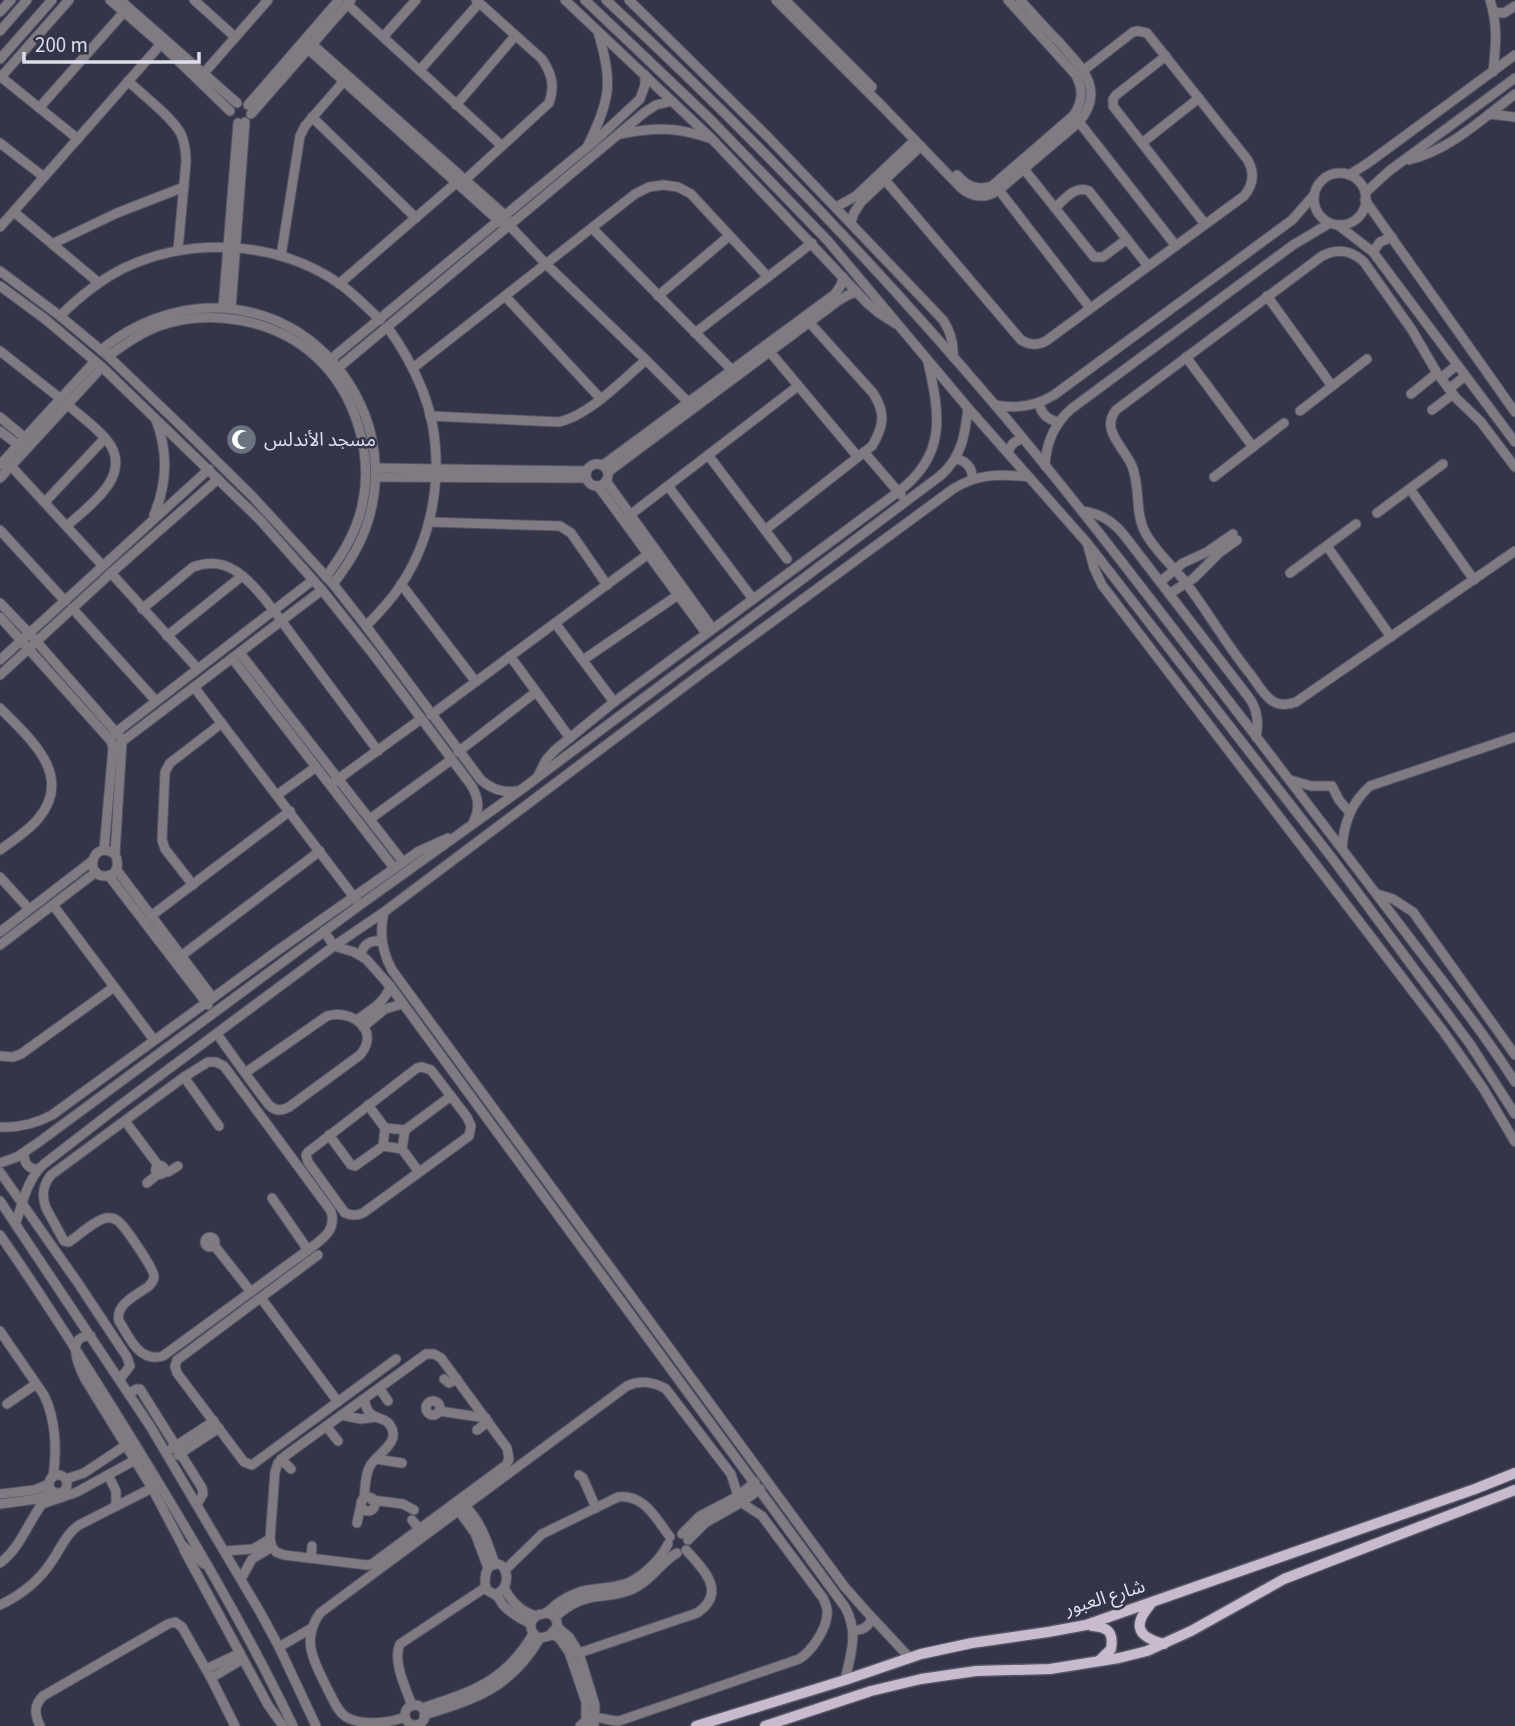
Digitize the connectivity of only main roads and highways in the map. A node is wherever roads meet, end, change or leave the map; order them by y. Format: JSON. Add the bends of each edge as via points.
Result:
{"nodes":[{"id":1,"x":1515,"y":1473,"type":"edge"},
{"id":2,"x":1515,"y":1490,"type":"edge"},
{"id":3,"x":1152,"y":1603,"type":"junction"},
{"id":4,"x":1086,"y":1625,"type":"junction"},
{"id":5,"x":1164,"y":1644,"type":"junction"},
{"id":6,"x":1099,"y":1661,"type":"junction"},
{"id":7,"x":696,"y":1726,"type":"edge"},
{"id":8,"x":765,"y":1726,"type":"edge"}],
"edges":[{"from":1,"to":3,"type":"main road","name":"شارع العبور"},
{"from":2,"to":5,"type":"main road","via":[[1284,1579]]},
{"from":3,"to":4,"type":"main road","name":"شارع العبور"},
{"from":3,"to":5,"type":"main road","via":[[1140,1619],[1140,1627],[1146,1637]]},
{"from":4,"to":6,"type":"main road","via":[[1110,1633],[1111,1649]]},
{"from":4,"to":7,"type":"main road","name":"شارع العبور","via":[[909,1657]]},
{"from":5,"to":6,"type":"main road"},
{"from":6,"to":8,"type":"main road","via":[[921,1678]]}]}
